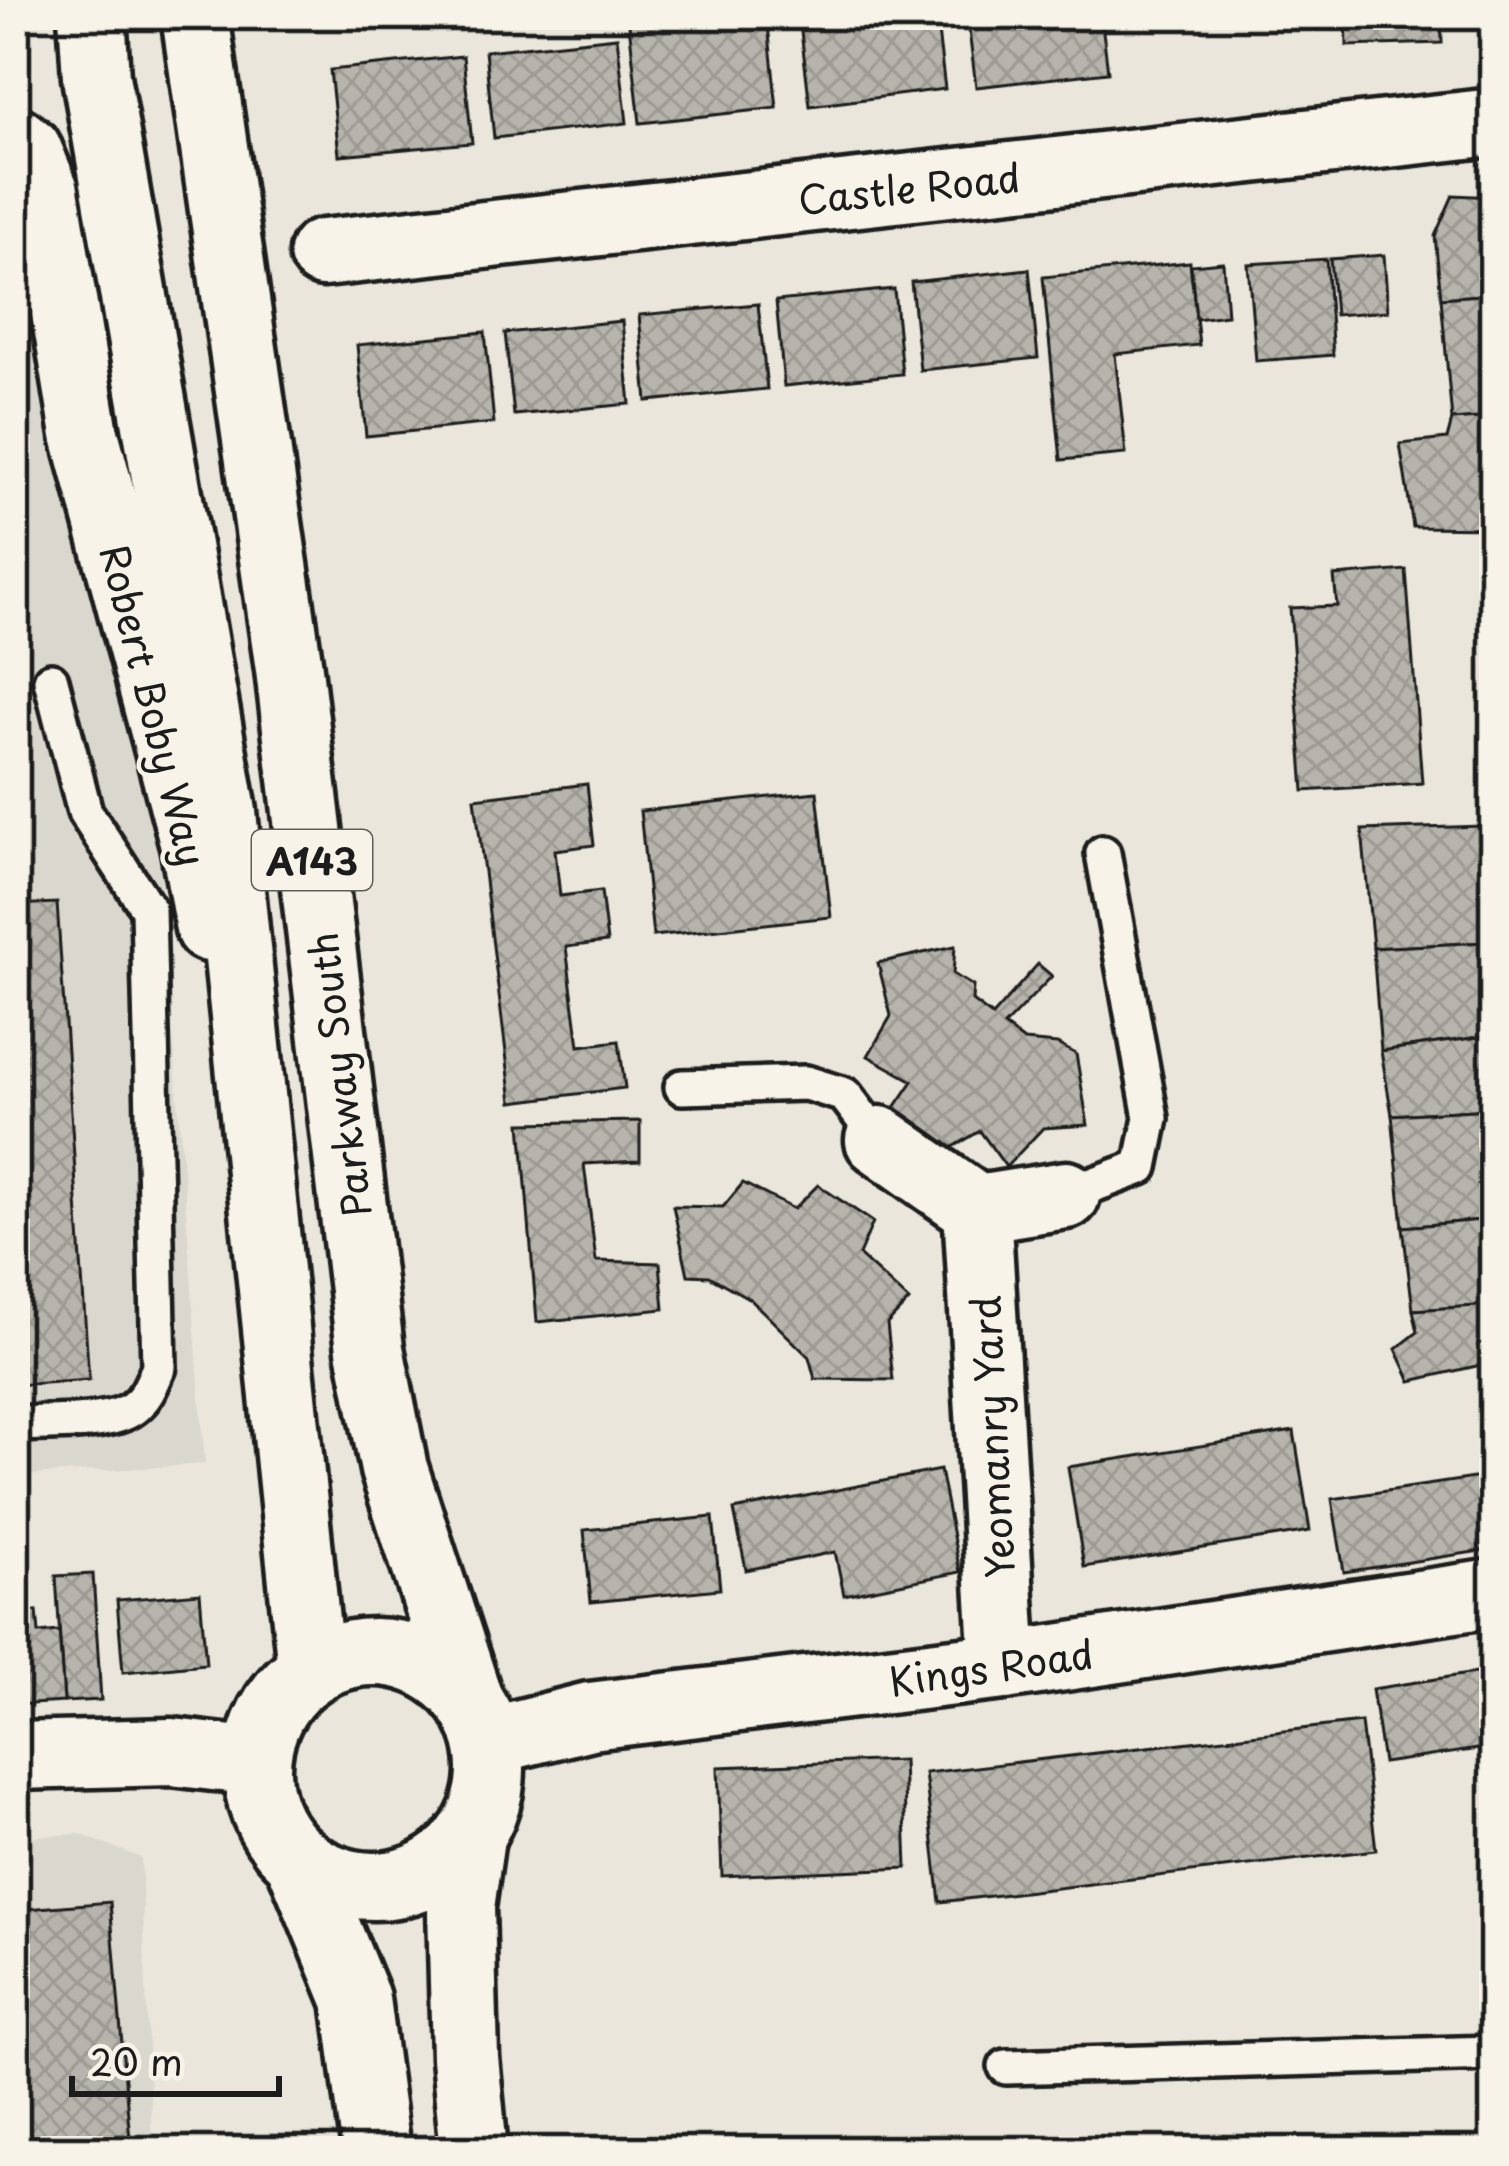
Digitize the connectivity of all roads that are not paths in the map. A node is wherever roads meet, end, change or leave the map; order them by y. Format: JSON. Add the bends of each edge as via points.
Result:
{"nodes":[{"id":1,"x":92,"y":15,"type":"edge"},
{"id":2,"x":195,"y":15,"type":"edge"},
{"id":3,"x":1494,"y":122,"type":"edge"},
{"id":4,"x":15,"y":140,"type":"edge"},
{"id":5,"x":323,"y":253,"type":"dead end"},
{"id":6,"x":51,"y":680,"type":"dead end"},
{"id":7,"x":1103,"y":853,"type":"dead end"},
{"id":8,"x":682,"y":1087,"type":"dead end"},
{"id":9,"x":879,"y":1140,"type":"joint"},
{"id":10,"x":1066,"y":1195,"type":"joint"},
{"id":11,"x":977,"y":1209,"type":"junction"},
{"id":12,"x":270,"y":1281,"type":"junction"},
{"id":13,"x":15,"y":1424,"type":"edge"},
{"id":14,"x":1494,"y":1593,"type":"edge"},
{"id":15,"x":1004,"y":1666,"type":"junction"},
{"id":16,"x":311,"y":1669,"type":"junction"},
{"id":17,"x":479,"y":1719,"type":"junction"},
{"id":18,"x":15,"y":1756,"type":"edge"},
{"id":19,"x":256,"y":1762,"type":"junction"},
{"id":20,"x":471,"y":1837,"type":"junction"},
{"id":21,"x":299,"y":1860,"type":"junction"},
{"id":22,"x":1494,"y":2053,"type":"edge"},
{"id":23,"x":1006,"y":2067,"type":"dead end"},
{"id":24,"x":376,"y":2151,"type":"edge"},
{"id":25,"x":473,"y":2151,"type":"edge"}],
"edges":[{"from":1,"to":12,"type":"main road","number":"A143","via":[[223,812]]},
{"from":2,"to":17,"type":"main road","name":"Parkway South","number":"A143","via":[[289,669],[370,1349],[394,1469]]},
{"from":3,"to":5,"type":"main road","name":"Castle Road"},
{"from":4,"to":12,"type":"main road","name":"Robert Boby Way","via":[[28,150],[45,191],[85,434],[194,844]]},
{"from":6,"to":13,"type":"lane","via":[[85,812],[148,909],[159,1367],[130,1412]]},
{"from":7,"to":10,"type":"lane","via":[[1151,1118],[1142,1167]]},
{"from":8,"to":9,"type":"lane","via":[[806,1083],[845,1096]]},
{"from":9,"to":11,"type":"main road"},
{"from":10,"to":11,"type":"main road"},
{"from":11,"to":15,"type":"main road","name":"Yeomanry Yard"},
{"from":12,"to":16,"type":"main road","number":"A143"},
{"from":14,"to":15,"type":"main road","name":"Kings Road"},
{"from":15,"to":17,"type":"main road","name":"Kings Road","via":[[590,1716]]},
{"from":16,"to":17,"type":"main road","via":[[352,1653],[395,1653],[435,1667]]},
{"from":16,"to":19,"type":"main road","via":[[283,1693],[264,1725]]},
{"from":17,"to":20,"type":"main road","via":[[491,1791]]},
{"from":18,"to":19,"type":"main road","via":[[172,1752]]},
{"from":19,"to":21,"type":"main road","via":[[260,1798]]},
{"from":20,"to":21,"type":"main road","via":[[445,1864],[410,1882],[372,1887],[333,1879]]},
{"from":20,"to":25,"type":"main road","via":[[461,1906]]},
{"from":21,"to":24,"type":"main road","via":[[356,1999]]},
{"from":22,"to":23,"type":"lane"}]}
